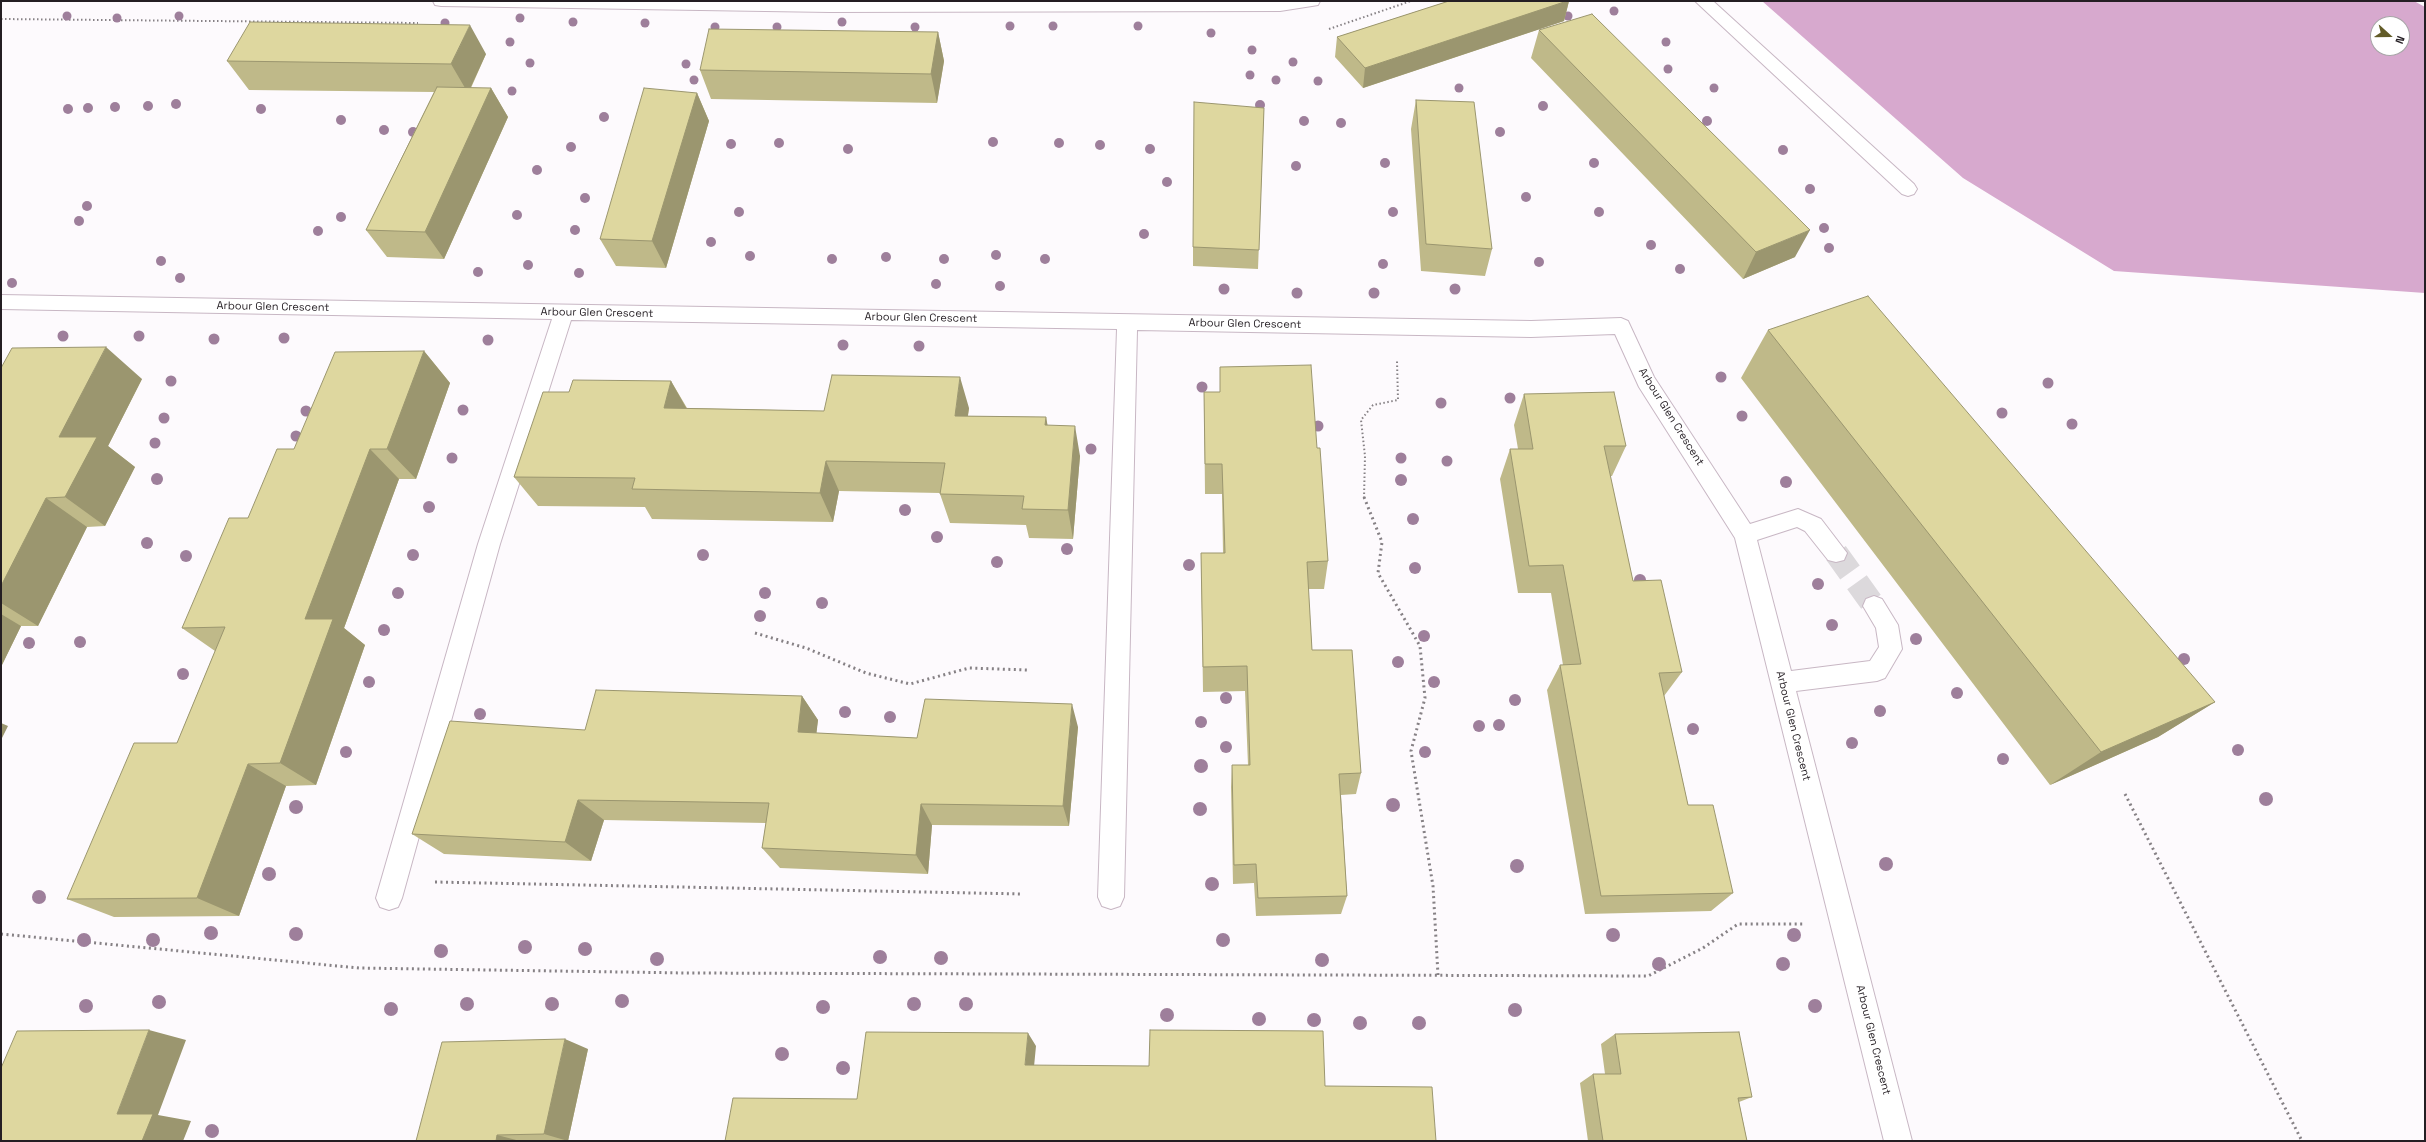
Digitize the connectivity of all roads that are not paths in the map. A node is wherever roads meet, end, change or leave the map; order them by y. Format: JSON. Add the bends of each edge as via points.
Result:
{"nodes":[{"id":1,"x":441,"y":1,"type":"edge"},
{"id":2,"x":1312,"y":1,"type":"edge"},
{"id":3,"x":1703,"y":1,"type":"edge"},
{"id":4,"x":830,"y":4,"type":"edge"},
{"id":5,"x":1908,"y":189,"type":"dead end"},
{"id":6,"x":1,"y":302,"type":"edge"},
{"id":7,"x":564,"y":312,"type":"junction"},
{"id":8,"x":1127,"y":322,"type":"junction"},
{"id":9,"x":1745,"y":535,"type":"junction"},
{"id":10,"x":1836,"y":553,"type":"tunnel mouth"},
{"id":11,"x":1874,"y":606,"type":"tunnel mouth"},
{"id":12,"x":1782,"y":682,"type":"junction"},
{"id":13,"x":389,"y":898,"type":"dead end"},
{"id":14,"x":1111,"y":898,"type":"dead end"},
{"id":15,"x":1898,"y":1141,"type":"edge"}],
"edges":[{"from":1,"to":4,"type":"street"},
{"from":2,"to":4,"type":"street","via":[[1280,6]]},
{"from":3,"to":5,"type":"street"},
{"from":6,"to":7,"type":"street","name":"Arbour Glen Crescent"},
{"from":7,"to":8,"type":"street","name":"Arbour Glen Crescent"},
{"from":7,"to":13,"type":"street","via":[[489,544]]},
{"from":8,"to":9,"type":"street","name":"Arbour Glen Crescent","via":[[1531,329],[1621,326],[1646,381]]},
{"from":8,"to":14,"type":"street"},
{"from":9,"to":10,"type":"street","via":[[1798,518],[1813,525]]},
{"from":9,"to":12,"type":"street","name":"Arbour Glen Crescent"},
{"from":11,"to":12,"type":"street","via":[[1887,625],[1891,649],[1877,672]]},
{"from":12,"to":15,"type":"street","name":"Arbour Glen Crescent"}]}
